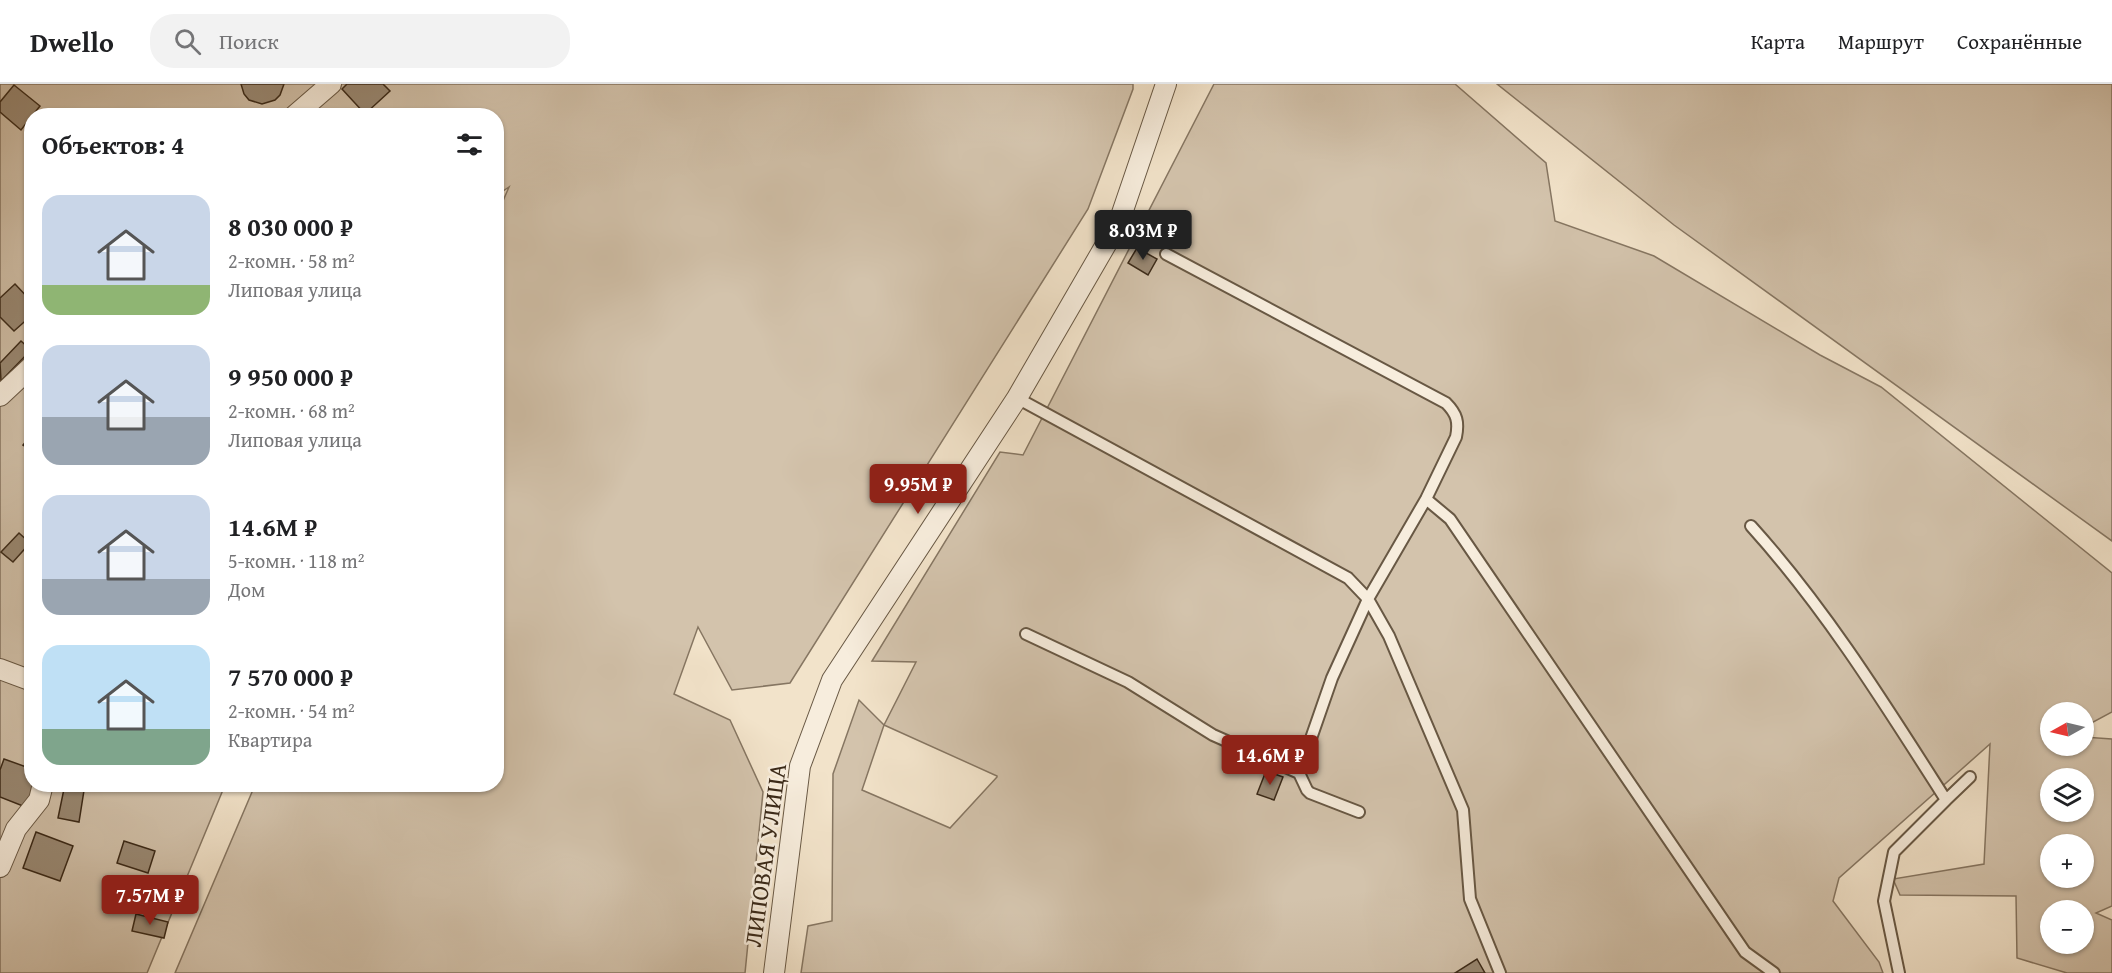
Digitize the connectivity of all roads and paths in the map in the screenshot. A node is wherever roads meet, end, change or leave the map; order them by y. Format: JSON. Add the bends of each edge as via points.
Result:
{"nodes":[{"id":1,"x":331,"y":84,"type":"edge"},
{"id":2,"x":1166,"y":84,"type":"edge"},
{"id":3,"x":303,"y":108,"type":"edge"},
{"id":4,"x":1166,"y":254,"type":"dead end"},
{"id":5,"x":24,"y":374,"type":"edge"},
{"id":6,"x":0,"y":396,"type":"edge"},
{"id":7,"x":1017,"y":398,"type":"junction"},
{"id":8,"x":1426,"y":499,"type":"junction"},
{"id":9,"x":1750,"y":526,"type":"dead end"},
{"id":10,"x":1368,"y":599,"type":"junction"},
{"id":11,"x":1026,"y":634,"type":"dead end"},
{"id":12,"x":0,"y":669,"type":"edge"},
{"id":13,"x":24,"y":678,"type":"edge"},
{"id":14,"x":1299,"y":773,"type":"junction"},
{"id":15,"x":1970,"y":777,"type":"dead end"},
{"id":16,"x":41,"y":792,"type":"edge"},
{"id":17,"x":1946,"y":800,"type":"junction"},
{"id":18,"x":1359,"y":812,"type":"dead end"},
{"id":19,"x":0,"y":867,"type":"edge"},
{"id":20,"x":1500,"y":972,"type":"edge"},
{"id":21,"x":774,"y":973,"type":"edge"},
{"id":22,"x":1774,"y":973,"type":"edge"},
{"id":23,"x":1899,"y":973,"type":"edge"}],
"edges":[{"from":1,"to":3,"type":"street"},
{"from":2,"to":7,"type":"street","name":"ЛИПОВАЯ УЛИЦА","via":[[1119,222]]},
{"from":4,"to":8,"type":"lane","via":[[1446,403],[1455,412],[1459,426]]},
{"from":5,"to":6,"type":"street"},
{"from":7,"to":10,"type":"lane","via":[[1348,578]]},
{"from":7,"to":21,"type":"street","name":"ЛИПОВАЯ УЛИЦА","via":[[832,680],[800,766]]},
{"from":8,"to":10,"type":"lane"},
{"from":8,"to":22,"type":"lane","via":[[1450,519],[1745,952]]},
{"from":9,"to":17,"type":"lane","via":[[1783,563],[1865,675]]},
{"from":10,"to":14,"type":"lane","via":[[1332,678]]},
{"from":10,"to":20,"type":"lane","via":[[1389,636],[1463,810],[1470,900]]},
{"from":11,"to":14,"type":"lane","via":[[1128,682],[1213,735]]},
{"from":12,"to":13,"type":"street"},
{"from":14,"to":18,"type":"lane","via":[[1311,794]]},
{"from":15,"to":17,"type":"lane"},
{"from":16,"to":19,"type":"street","via":[[16,829]]},
{"from":17,"to":23,"type":"lane","via":[[1894,852],[1884,901]]}]}
